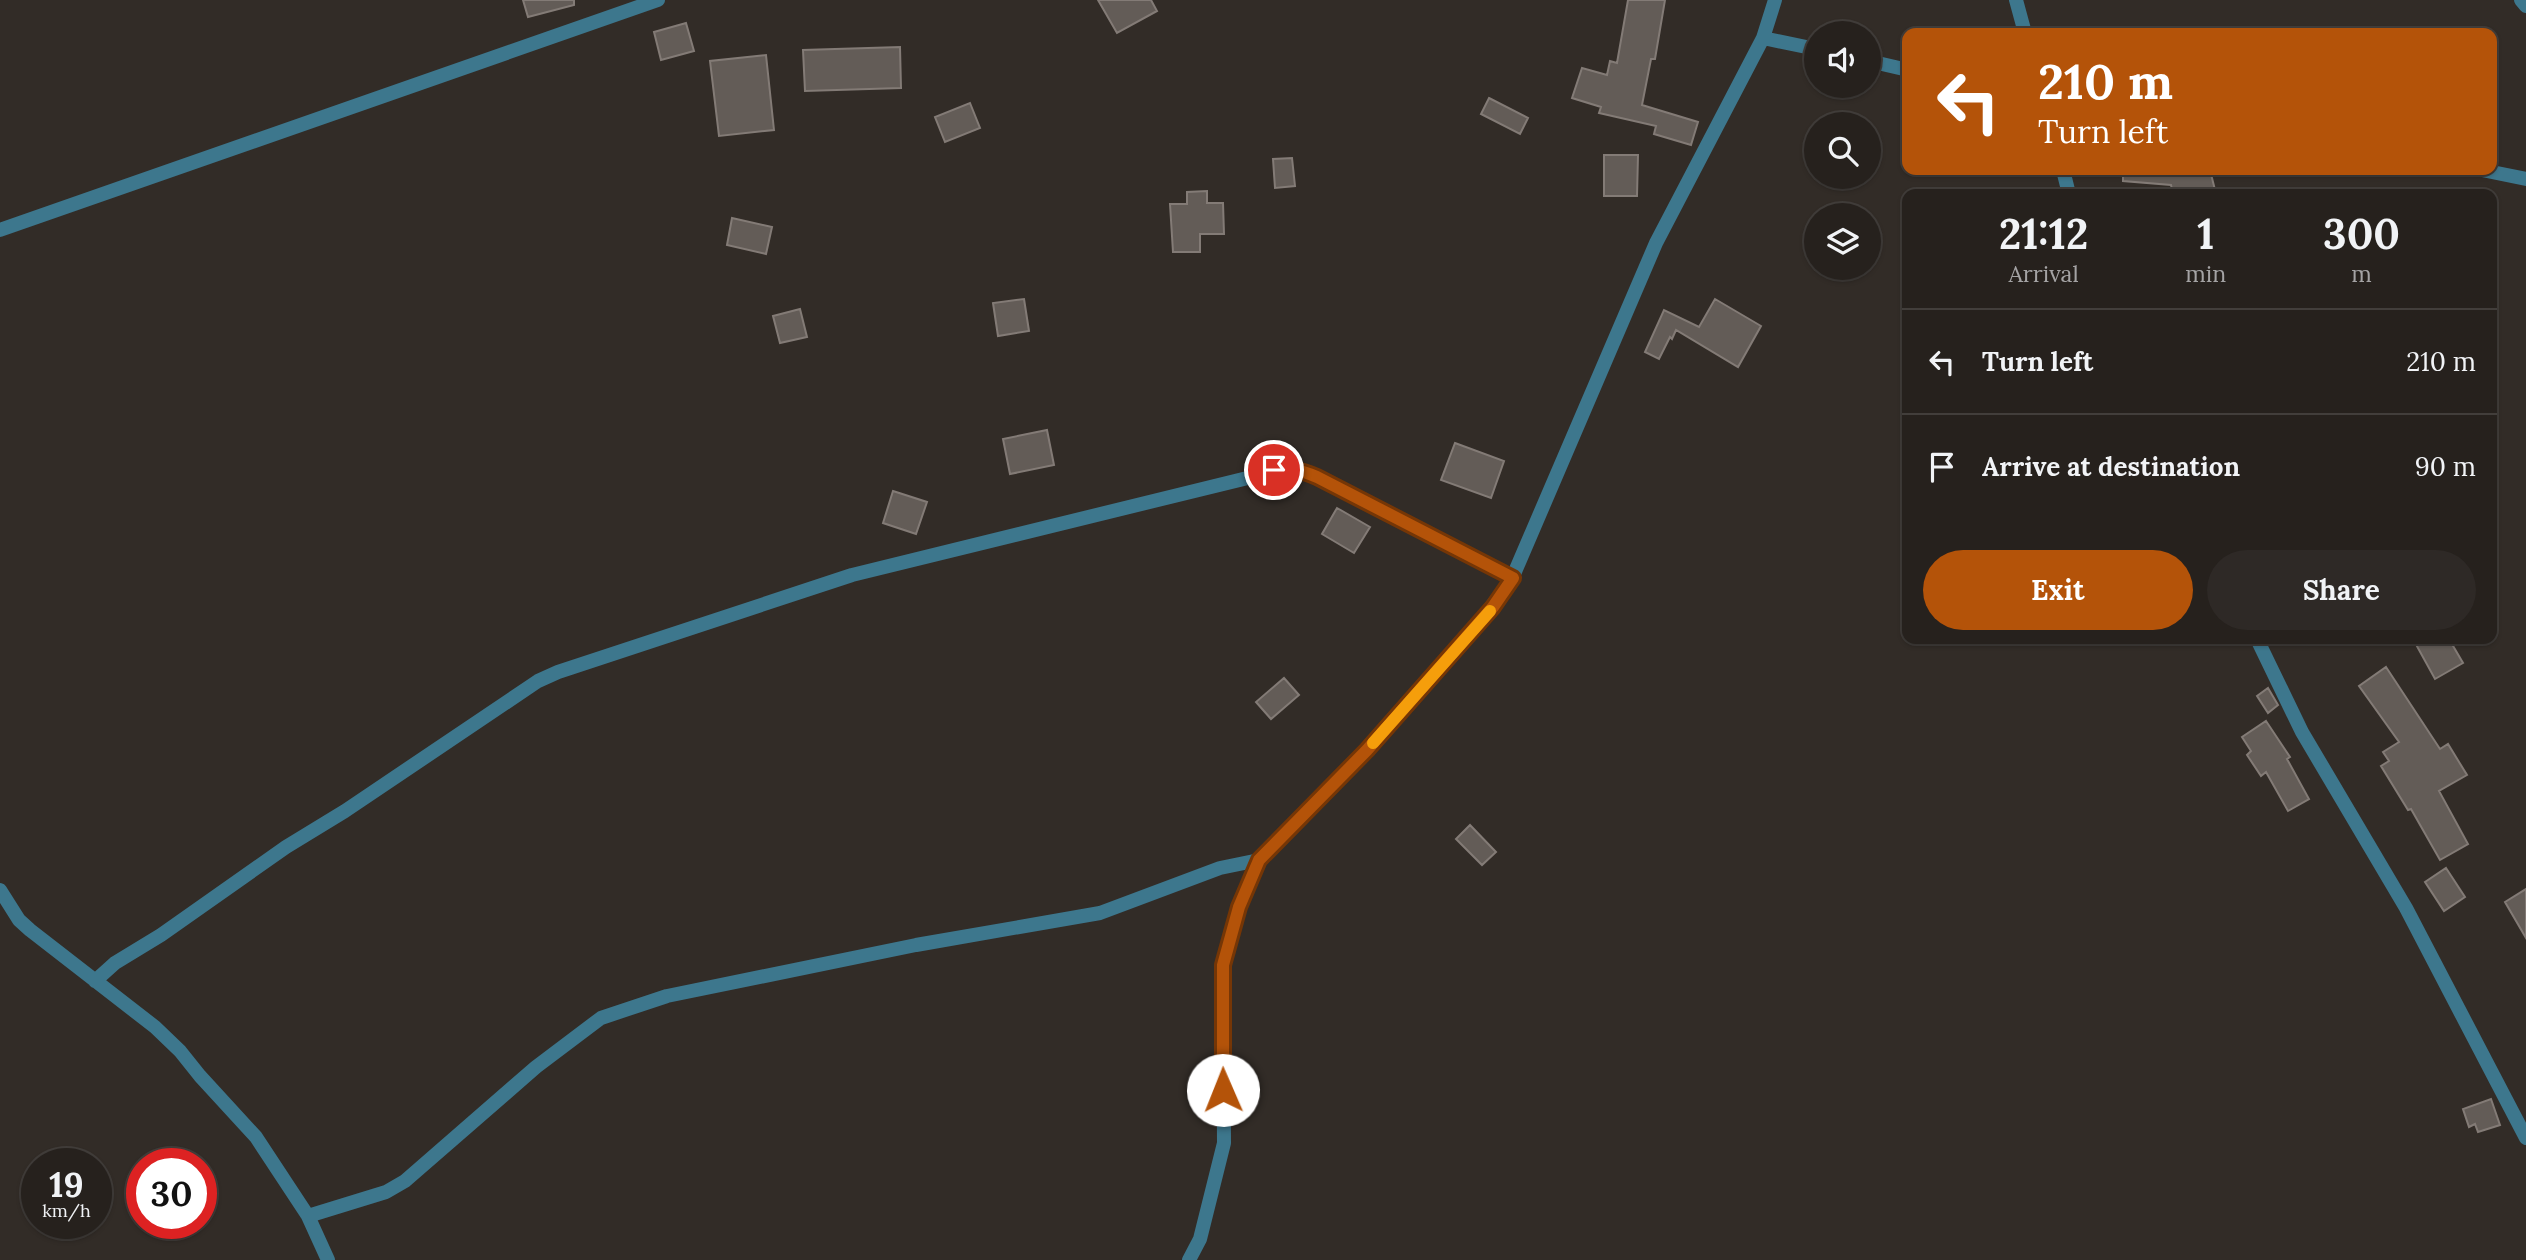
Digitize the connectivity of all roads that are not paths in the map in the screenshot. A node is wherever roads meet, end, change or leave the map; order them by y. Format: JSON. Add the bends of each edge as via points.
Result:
{"nodes":[{"id":1,"x":658,"y":0,"type":"edge"},
{"id":2,"x":1775,"y":0,"type":"edge"},
{"id":3,"x":2016,"y":0,"type":"edge"},
{"id":4,"x":2521,"y":0,"type":"edge"},
{"id":5,"x":2526,"y":6,"type":"edge"},
{"id":6,"x":2024,"y":28,"type":"edge"},
{"id":7,"x":1763,"y":38,"type":"junction"},
{"id":8,"x":1804,"y":47,"type":"edge"},
{"id":9,"x":1881,"y":64,"type":"edge"},
{"id":10,"x":1902,"y":69,"type":"edge"},
{"id":11,"x":2497,"y":173,"type":"edge"},
{"id":12,"x":2526,"y":179,"type":"edge"},
{"id":13,"x":0,"y":230,"type":"edge"},
{"id":14,"x":1513,"y":578,"type":"junction"},
{"id":15,"x":2259,"y":644,"type":"edge"},
{"id":16,"x":1259,"y":860,"type":"junction"},
{"id":17,"x":0,"y":890,"type":"edge"},
{"id":18,"x":95,"y":981,"type":"junction"},
{"id":19,"x":2526,"y":1138,"type":"edge"},
{"id":20,"x":307,"y":1216,"type":"junction"},
{"id":21,"x":328,"y":1260,"type":"edge"},
{"id":22,"x":1189,"y":1260,"type":"edge"}],
"edges":[{"from":1,"to":13,"type":"street"},
{"from":2,"to":7,"type":"street"},
{"from":3,"to":6,"type":"street"},
{"from":4,"to":5,"type":"street"},
{"from":7,"to":8,"type":"street"},
{"from":7,"to":14,"type":"street","via":[[1656,243]]},
{"from":9,"to":10,"type":"street"},
{"from":11,"to":12,"type":"street"},
{"from":14,"to":16,"type":"street","via":[[1493,607],[1367,750]]},
{"from":14,"to":18,"type":"street","via":[[1317,477],[1288,468],[852,575],[538,681],[286,847]]},
{"from":15,"to":19,"type":"street","via":[[2302,732],[2406,908]]},
{"from":16,"to":20,"type":"street","via":[[1220,868],[1100,913],[667,996],[601,1018],[405,1181],[386,1192]]},
{"from":16,"to":22,"type":"street","via":[[1239,907],[1223,965],[1224,1143],[1200,1239]]},
{"from":17,"to":18,"type":"street","via":[[19,920]]},
{"from":18,"to":20,"type":"street","via":[[180,1051],[256,1137]]},
{"from":20,"to":21,"type":"street"}]}
